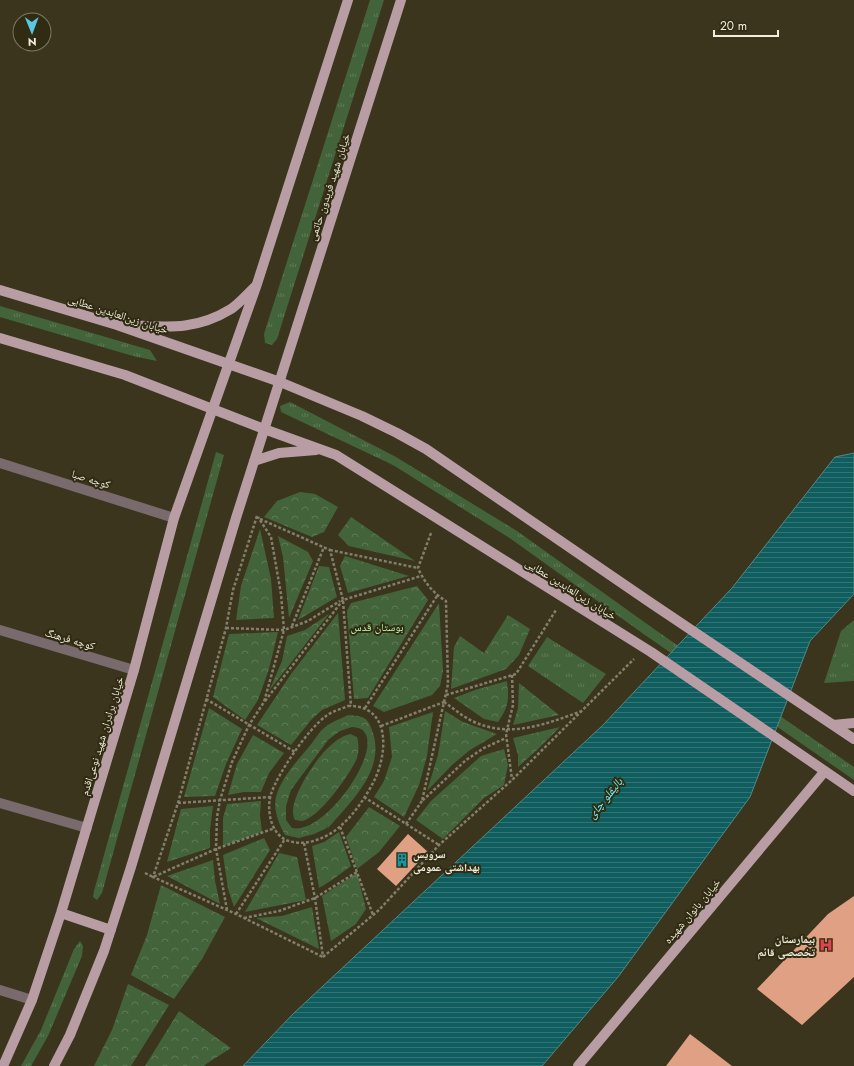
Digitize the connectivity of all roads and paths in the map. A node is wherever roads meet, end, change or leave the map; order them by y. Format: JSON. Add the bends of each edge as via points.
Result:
{"nodes":[{"id":1,"x":348,"y":0,"type":"edge"},
{"id":2,"x":401,"y":0,"type":"edge"},
{"id":3,"x":257,"y":284,"type":"junction"},
{"id":4,"x":0,"y":290,"type":"edge"},
{"id":5,"x":117,"y":325,"type":"junction"},
{"id":6,"x":0,"y":338,"type":"edge"},
{"id":7,"x":228,"y":364,"type":"junction"},
{"id":8,"x":280,"y":382,"type":"junction"},
{"id":9,"x":213,"y":409,"type":"junction"},
{"id":10,"x":264,"y":429,"type":"junction"},
{"id":11,"x":327,"y":452,"type":"junction"},
{"id":12,"x":254,"y":461,"type":"junction"},
{"id":13,"x":0,"y":463,"type":"edge"},
{"id":14,"x":174,"y":518,"type":"junction"},
{"id":15,"x":259,"y":518,"type":"junction"},
{"id":16,"x":437,"y":518,"type":"junction"},
{"id":17,"x":324,"y":547,"type":"junction"},
{"id":18,"x":330,"y":550,"type":"junction"},
{"id":19,"x":418,"y":568,"type":"junction"},
{"id":20,"x":421,"y":576,"type":"junction"},
{"id":21,"x":437,"y":596,"type":"junction"},
{"id":22,"x":564,"y":598,"type":"junction"},
{"id":23,"x":343,"y":600,"type":"junction"},
{"id":24,"x":292,"y":627,"type":"junction"},
{"id":25,"x":226,"y":628,"type":"junction"},
{"id":26,"x":0,"y":630,"type":"edge"},
{"id":27,"x":284,"y":630,"type":"junction"},
{"id":28,"x":648,"y":651,"type":"junction"},
{"id":29,"x":134,"y":670,"type":"junction"},
{"id":30,"x":512,"y":675,"type":"junction"},
{"id":31,"x":446,"y":695,"type":"junction"},
{"id":32,"x":206,"y":699,"type":"junction"},
{"id":33,"x":264,"y":702,"type":"junction"},
{"id":34,"x":444,"y":702,"type":"junction"},
{"id":35,"x":351,"y":706,"type":"junction"},
{"id":36,"x":365,"y":708,"type":"junction"},
{"id":37,"x":582,"y":710,"type":"junction"},
{"id":38,"x":854,"y":723,"type":"edge"},
{"id":39,"x":249,"y":725,"type":"junction"},
{"id":40,"x":833,"y":725,"type":"junction"},
{"id":41,"x":381,"y":726,"type":"junction"},
{"id":42,"x":507,"y":730,"type":"junction"},
{"id":43,"x":506,"y":738,"type":"junction"},
{"id":44,"x":854,"y":740,"type":"edge"},
{"id":45,"x":295,"y":752,"type":"junction"},
{"id":46,"x":825,"y":771,"type":"junction"},
{"id":47,"x":512,"y":780,"type":"junction"},
{"id":48,"x":854,"y":791,"type":"edge"},
{"id":49,"x":271,"y":797,"type":"junction"},
{"id":50,"x":364,"y":797,"type":"junction"},
{"id":51,"x":220,"y":800,"type":"junction"},
{"id":52,"x":422,"y":802,"type":"junction"},
{"id":53,"x":0,"y":803,"type":"edge"},
{"id":54,"x":178,"y":803,"type":"junction"},
{"id":55,"x":406,"y":824,"type":"junction"},
{"id":56,"x":340,"y":827,"type":"junction"},
{"id":57,"x":87,"y":828,"type":"junction"},
{"id":58,"x":275,"y":828,"type":"junction"},
{"id":59,"x":284,"y":838,"type":"junction"},
{"id":60,"x":304,"y":843,"type":"junction"},
{"id":61,"x":439,"y":845,"type":"junction"},
{"id":62,"x":216,"y":849,"type":"junction"},
{"id":63,"x":131,"y":867,"type":"junction"},
{"id":64,"x":357,"y":872,"type":"junction"},
{"id":65,"x":153,"y":877,"type":"junction"},
{"id":66,"x":315,"y":898,"type":"junction"},
{"id":67,"x":228,"y":910,"type":"junction"},
{"id":68,"x":61,"y":914,"type":"junction"},
{"id":69,"x":236,"y":914,"type":"junction"},
{"id":70,"x":374,"y":915,"type":"junction"},
{"id":71,"x":244,"y":918,"type":"junction"},
{"id":72,"x":111,"y":930,"type":"junction"},
{"id":73,"x":323,"y":957,"type":"junction"},
{"id":74,"x":0,"y":990,"type":"edge"},
{"id":75,"x":32,"y":1000,"type":"junction"},
{"id":76,"x":3,"y":1066,"type":"edge"},
{"id":77,"x":54,"y":1066,"type":"edge"},
{"id":78,"x":578,"y":1066,"type":"edge"}],
"edges":[{"from":1,"to":3,"type":"main road"},
{"from":2,"to":8,"type":"main road","name":"خیابان شهید فریدون حاتمی"},
{"from":3,"to":5,"type":"main road","via":[[232,308],[189,326]]},
{"from":3,"to":7,"type":"main road"},
{"from":4,"to":5,"type":"main road","name":"خیابان زین‌العابدین عطایی"},
{"from":5,"to":7,"type":"main road","name":"خیابان زین‌العابدین عطایی"},
{"from":6,"to":9,"type":"main road","via":[[125,375]]},
{"from":7,"to":8,"type":"main road","name":"خیابان زین‌العابدین عطایی"},
{"from":7,"to":9,"type":"main road","name":"خیابان برادران شهید نوعی‌اقدم"},
{"from":8,"to":10,"type":"main road","name":"خیابان شهید فریدون حاتمی"},
{"from":8,"to":40,"type":"main road","via":[[362,416],[426,449]]},
{"from":9,"to":10,"type":"main road","name":"خیابان زین‌العابدین عطایی"},
{"from":9,"to":14,"type":"main road","name":"خیابان برادران شهید نوعی‌اقدم"},
{"from":10,"to":11,"type":"main road","name":"خیابان زین‌العابدین عطایی"},
{"from":10,"to":12,"type":"main road"},
{"from":11,"to":12,"type":"main road","via":[[291,451]]},
{"from":11,"to":16,"type":"main road","name":"خیابان زین‌العابدین عطایی","via":[[336,455]]},
{"from":12,"to":63,"type":"main road"},
{"from":13,"to":14,"type":"street","name":"کوچه صبا"},
{"from":14,"to":29,"type":"main road","name":"خیابان برادران شهید نوعی‌اقدم"},
{"from":15,"to":17,"type":"path"},
{"from":15,"to":25,"type":"path","via":[[257,516],[233,590]]},
{"from":15,"to":27,"type":"path","via":[[271,537],[281,594]]},
{"from":16,"to":19,"type":"path"},
{"from":16,"to":22,"type":"main road","name":"خیابان زین‌العابدین عطایی"},
{"from":17,"to":18,"type":"path"},
{"from":17,"to":24,"type":"path"},
{"from":18,"to":19,"type":"path"},
{"from":18,"to":23,"type":"path"},
{"from":19,"to":20,"type":"path"},
{"from":20,"to":21,"type":"path"},
{"from":20,"to":23,"type":"path"},
{"from":21,"to":31,"type":"path","via":[[446,601]]},
{"from":21,"to":36,"type":"path"},
{"from":22,"to":28,"type":"main road","name":"خیابان زین‌العابدین عطایی"},
{"from":22,"to":30,"type":"path","via":[[516,674]]},
{"from":23,"to":24,"type":"path","via":[[308,621]]},
{"from":23,"to":33,"type":"path"},
{"from":23,"to":35,"type":"path"},
{"from":24,"to":27,"type":"path"},
{"from":25,"to":27,"type":"path"},
{"from":25,"to":32,"type":"path"},
{"from":26,"to":29,"type":"street","name":"کوچه فرهنگ"},
{"from":27,"to":33,"type":"path"},
{"from":28,"to":37,"type":"path"},
{"from":28,"to":46,"type":"main road","name":"خیابان زین‌العابدین عطایی"},
{"from":29,"to":57,"type":"main road","name":"خیابان برادران شهید نوعی‌اقدم"},
{"from":30,"to":31,"type":"path"},
{"from":30,"to":42,"type":"path","via":[[514,705]]},
{"from":31,"to":34,"type":"path"},
{"from":32,"to":39,"type":"path"},
{"from":32,"to":54,"type":"path"},
{"from":33,"to":39,"type":"path"},
{"from":34,"to":41,"type":"path"},
{"from":34,"to":42,"type":"path","via":[[472,721]]},
{"from":34,"to":52,"type":"path"},
{"from":35,"to":36,"type":"path"},
{"from":35,"to":45,"type":"path","via":[[327,716],[309,733]]},
{"from":36,"to":41,"type":"path","via":[[378,718]]},
{"from":37,"to":42,"type":"path","via":[[547,723]]},
{"from":37,"to":47,"type":"path"},
{"from":38,"to":40,"type":"main road"},
{"from":39,"to":45,"type":"path"},
{"from":39,"to":51,"type":"path","via":[[232,762]]},
{"from":40,"to":44,"type":"main road"},
{"from":41,"to":50,"type":"path","via":[[382,760],[376,778]]},
{"from":42,"to":43,"type":"path"},
{"from":43,"to":47,"type":"path"},
{"from":43,"to":52,"type":"path","via":[[466,760]]},
{"from":45,"to":49,"type":"path","via":[[280,775]]},
{"from":46,"to":48,"type":"main road","name":"خیابان زین‌العابدین عطایی"},
{"from":46,"to":78,"type":"main road","name":"خیابان بانوان شهیده"},
{"from":47,"to":61,"type":"path"},
{"from":49,"to":51,"type":"path"},
{"from":49,"to":58,"type":"path","via":[[270,819]]},
{"from":50,"to":55,"type":"path"},
{"from":50,"to":56,"type":"path"},
{"from":51,"to":54,"type":"path"},
{"from":51,"to":62,"type":"path"},
{"from":52,"to":55,"type":"path"},
{"from":53,"to":57,"type":"street"},
{"from":54,"to":65,"type":"path"},
{"from":55,"to":61,"type":"path"},
{"from":56,"to":60,"type":"path","via":[[314,842]]},
{"from":56,"to":64,"type":"path"},
{"from":57,"to":68,"type":"main road","name":"خیابان برادران شهید نوعی‌اقدم"},
{"from":58,"to":59,"type":"path"},
{"from":58,"to":62,"type":"path"},
{"from":59,"to":60,"type":"path"},
{"from":59,"to":69,"type":"path"},
{"from":60,"to":66,"type":"path"},
{"from":61,"to":70,"type":"path"},
{"from":62,"to":65,"type":"path"},
{"from":62,"to":67,"type":"path"},
{"from":63,"to":65,"type":"path"},
{"from":63,"to":72,"type":"main road"},
{"from":64,"to":66,"type":"path"},
{"from":64,"to":70,"type":"path"},
{"from":65,"to":67,"type":"path"},
{"from":66,"to":71,"type":"path","via":[[278,911]]},
{"from":66,"to":73,"type":"path"},
{"from":67,"to":69,"type":"path"},
{"from":68,"to":72,"type":"main road"},
{"from":68,"to":75,"type":"main road","name":"خیابان برادران شهید نوعی‌اقدم"},
{"from":69,"to":71,"type":"path"},
{"from":70,"to":73,"type":"path"},
{"from":71,"to":73,"type":"path"},
{"from":72,"to":77,"type":"main road","via":[[70,1035]]},
{"from":74,"to":75,"type":"street"},
{"from":75,"to":76,"type":"main road","name":"خیابان برادران شهید نوعی‌اقدم"}]}
